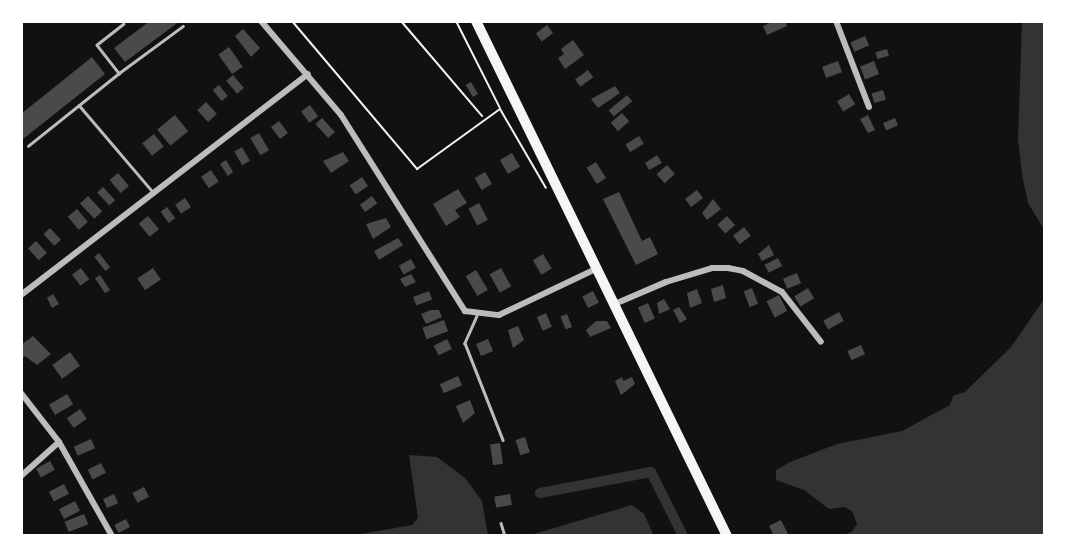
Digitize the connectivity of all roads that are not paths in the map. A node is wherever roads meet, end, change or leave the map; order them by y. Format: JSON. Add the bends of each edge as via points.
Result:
{"nodes":[{"id":1,"x":128,"y":21,"type":"edge"},
{"id":2,"x":261,"y":21,"type":"edge"},
{"id":3,"x":477,"y":21,"type":"edge"},
{"id":4,"x":836,"y":21,"type":"edge"},
{"id":5,"x":122,"y":23,"type":"edge"},
{"id":6,"x":183,"y":26,"type":"dead end"},
{"id":7,"x":119,"y":73,"type":"junction"},
{"id":8,"x":308,"y":74,"type":"junction"},
{"id":9,"x":79,"y":105,"type":"junction"},
{"id":10,"x":869,"y":107,"type":"dead end"},
{"id":11,"x":28,"y":146,"type":"dead end"},
{"id":12,"x":154,"y":192,"type":"junction"},
{"id":13,"x":600,"y":267,"type":"junction"},
{"id":14,"x":21,"y":295,"type":"edge"},
{"id":15,"x":617,"y":303,"type":"junction"},
{"id":16,"x":477,"y":316,"type":"junction"},
{"id":17,"x":821,"y":342,"type":"dead end"},
{"id":18,"x":21,"y":393,"type":"edge"},
{"id":19,"x":503,"y":440,"type":"dead end"},
{"id":20,"x":58,"y":442,"type":"junction"},
{"id":21,"x":21,"y":476,"type":"edge"},
{"id":22,"x":501,"y":523,"type":"dead end"},
{"id":23,"x":112,"y":536,"type":"edge"},
{"id":24,"x":505,"y":536,"type":"edge"},
{"id":25,"x":727,"y":536,"type":"edge"}],
"edges":[{"from":1,"to":5,"type":"lane"},
{"from":2,"to":8,"type":"street"},
{"from":3,"to":13,"type":"main road"},
{"from":4,"to":10,"type":"street"},
{"from":5,"to":7,"type":"lane","via":[[97,45]]},
{"from":6,"to":7,"type":"lane"},
{"from":7,"to":9,"type":"lane"},
{"from":8,"to":12,"type":"street"},
{"from":8,"to":16,"type":"street","via":[[341,116],[458,304]]},
{"from":9,"to":11,"type":"lane"},
{"from":9,"to":12,"type":"lane"},
{"from":12,"to":14,"type":"street"},
{"from":13,"to":15,"type":"main road"},
{"from":13,"to":16,"type":"street","via":[[509,311]]},
{"from":15,"to":17,"type":"street","via":[[666,282],[728,268],[782,292]]},
{"from":15,"to":25,"type":"main road"},
{"from":16,"to":19,"type":"lane","via":[[465,343]]},
{"from":18,"to":20,"type":"street"},
{"from":20,"to":21,"type":"street"},
{"from":20,"to":23,"type":"street"},
{"from":22,"to":24,"type":"lane"}]}
